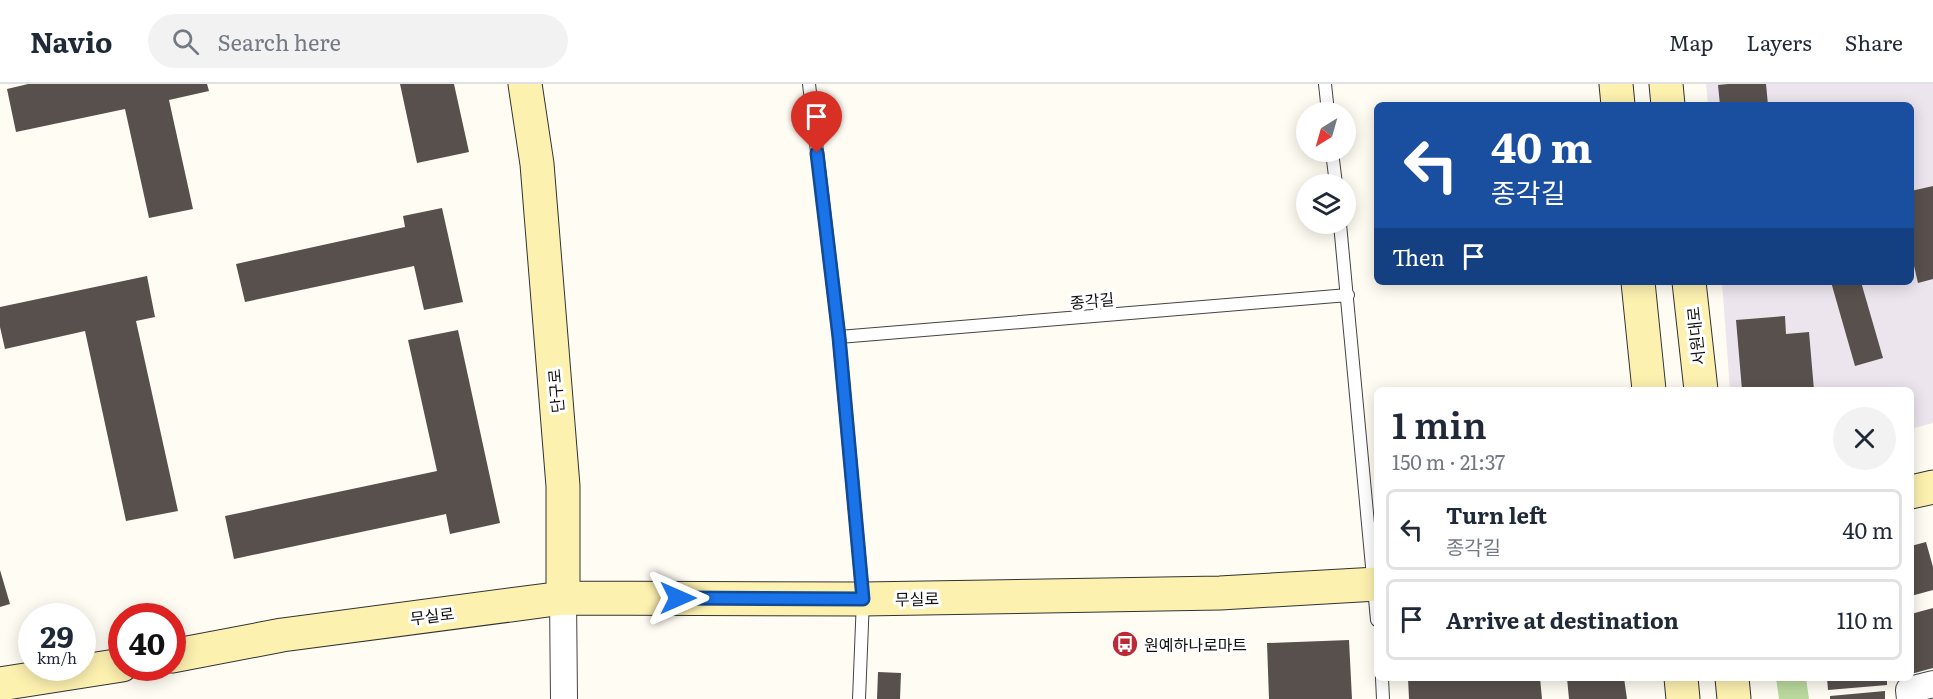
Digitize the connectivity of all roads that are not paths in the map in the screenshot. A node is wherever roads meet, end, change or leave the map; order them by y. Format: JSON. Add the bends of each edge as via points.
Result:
{"nodes":[{"id":1,"x":809,"y":84,"type":"edge"},
{"id":2,"x":1325,"y":84,"type":"edge"},
{"id":3,"x":1616,"y":84,"type":"edge"},
{"id":4,"x":1666,"y":84,"type":"edge"},
{"id":5,"x":528,"y":85,"type":"edge"},
{"id":6,"x":1327,"y":102,"type":"edge"},
{"id":7,"x":1618,"y":102,"type":"edge"},
{"id":8,"x":1668,"y":102,"type":"edge"},
{"id":9,"x":1341,"y":234,"type":"edge"},
{"id":10,"x":1638,"y":285,"type":"edge"},
{"id":11,"x":1689,"y":285,"type":"edge"},
{"id":12,"x":1348,"y":295,"type":"junction"},
{"id":13,"x":839,"y":337,"type":"junction"},
{"id":14,"x":1649,"y":387,"type":"edge"},
{"id":15,"x":1701,"y":387,"type":"edge"},
{"id":16,"x":1933,"y":487,"type":"edge"},
{"id":17,"x":1914,"y":491,"type":"edge"},
{"id":18,"x":1374,"y":563,"type":"edge"},
{"id":19,"x":1374,"y":584,"type":"edge"},
{"id":20,"x":563,"y":598,"type":"junction"},
{"id":21,"x":863,"y":599,"type":"junction"},
{"id":22,"x":186,"y":653,"type":"edge"},
{"id":23,"x":108,"y":667,"type":"edge"},
{"id":24,"x":1382,"y":681,"type":"edge"},
{"id":25,"x":1681,"y":681,"type":"edge"},
{"id":26,"x":1732,"y":681,"type":"edge"},
{"id":27,"x":0,"y":684,"type":"edge"},
{"id":28,"x":1933,"y":684,"type":"edge"},
{"id":29,"x":564,"y":699,"type":"edge"},
{"id":30,"x":859,"y":699,"type":"edge"},
{"id":31,"x":1383,"y":699,"type":"edge"},
{"id":32,"x":1683,"y":699,"type":"edge"},
{"id":33,"x":1734,"y":699,"type":"edge"},
{"id":34,"x":1910,"y":699,"type":"edge"}],
"edges":[{"from":1,"to":13,"type":"lane"},
{"from":2,"to":6,"type":"lane"},
{"from":3,"to":7,"type":"street"},
{"from":4,"to":8,"type":"street"},
{"from":5,"to":20,"type":"street","name":"단구로","via":[[563,486]]},
{"from":9,"to":12,"type":"lane"},
{"from":10,"to":14,"type":"street"},
{"from":11,"to":15,"type":"street","name":"서원대로"},
{"from":12,"to":13,"type":"lane","name":"종각길"},
{"from":12,"to":18,"type":"lane"},
{"from":13,"to":21,"type":"lane"},
{"from":16,"to":17,"type":"street"},
{"from":19,"to":21,"type":"street","name":"무실로","via":[[1220,593]]},
{"from":20,"to":21,"type":"street","name":"무실로"},
{"from":20,"to":22,"type":"street","name":"무실로","via":[[282,635]]},
{"from":20,"to":29,"type":"street","name":"단구로"},
{"from":21,"to":30,"type":"lane"},
{"from":23,"to":27,"type":"street"},
{"from":24,"to":31,"type":"lane"},
{"from":25,"to":32,"type":"street"},
{"from":26,"to":33,"type":"street"},
{"from":28,"to":34,"type":"street","via":[[1909,690]]}]}
